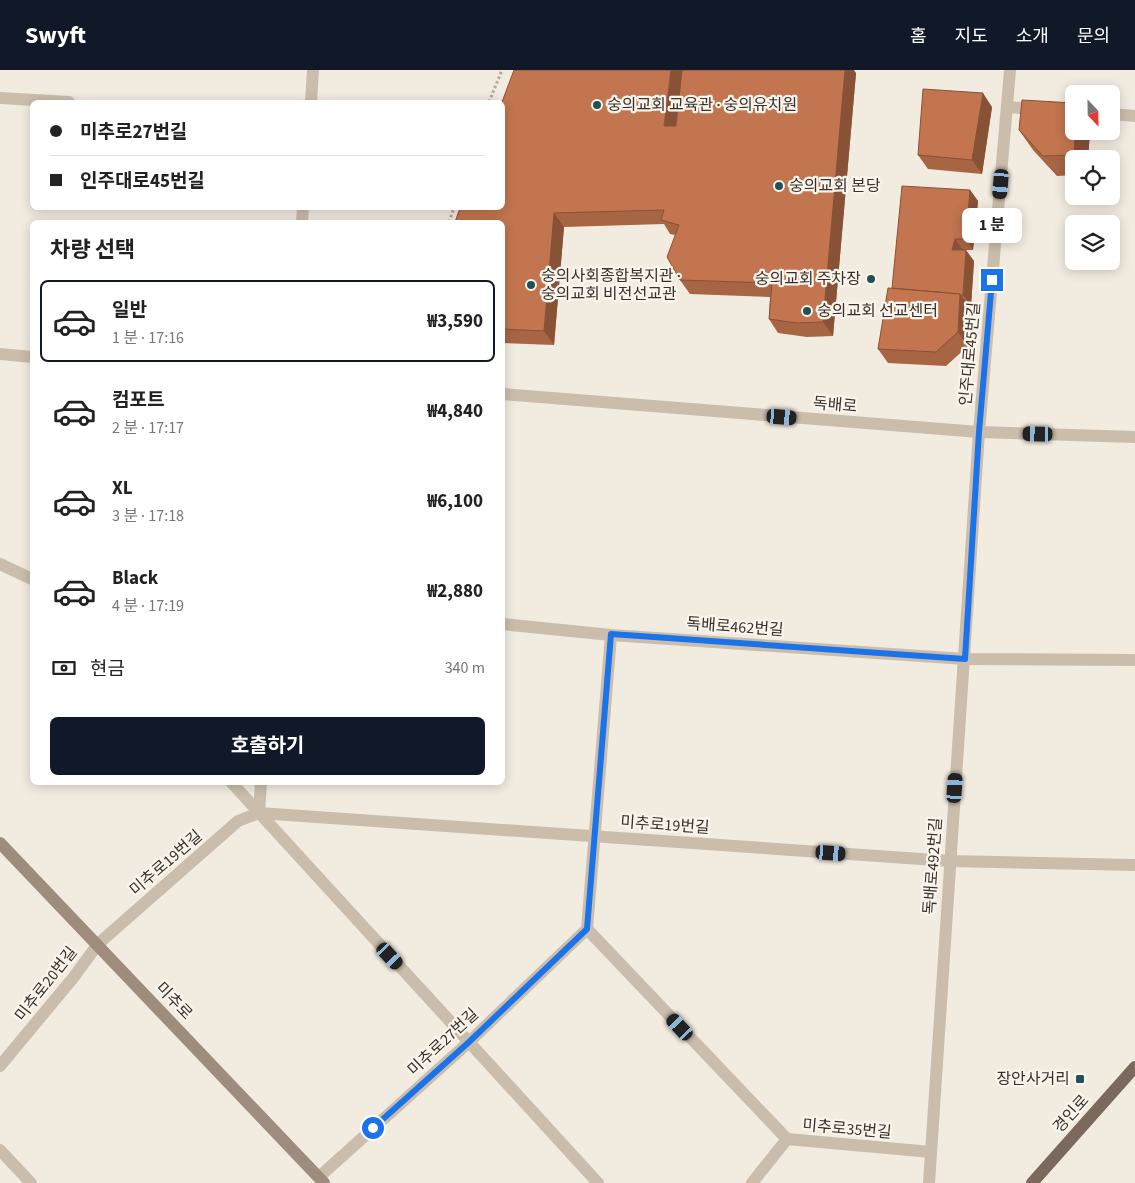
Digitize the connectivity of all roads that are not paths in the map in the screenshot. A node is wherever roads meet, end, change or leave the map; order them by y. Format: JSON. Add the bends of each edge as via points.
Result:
{"nodes":[{"id":1,"x":313,"y":70,"type":"edge"},
{"id":2,"x":1010,"y":70,"type":"edge"},
{"id":3,"x":0,"y":98,"type":"edge"},
{"id":4,"x":34,"y":100,"type":"edge"},
{"id":5,"x":311,"y":100,"type":"edge"},
{"id":6,"x":1007,"y":107,"type":"junction"},
{"id":7,"x":1045,"y":110,"type":"edge"},
{"id":8,"x":1120,"y":115,"type":"edge"},
{"id":9,"x":1135,"y":116,"type":"edge"},
{"id":10,"x":0,"y":354,"type":"edge"},
{"id":11,"x":30,"y":357,"type":"edge"},
{"id":12,"x":505,"y":394,"type":"edge"},
{"id":13,"x":979,"y":432,"type":"junction"},
{"id":14,"x":1135,"y":437,"type":"edge"},
{"id":15,"x":0,"y":564,"type":"edge"},
{"id":16,"x":30,"y":578,"type":"edge"},
{"id":17,"x":505,"y":624,"type":"edge"},
{"id":18,"x":611,"y":634,"type":"junction"},
{"id":19,"x":965,"y":659,"type":"junction"},
{"id":20,"x":1135,"y":660,"type":"edge"},
{"id":21,"x":234,"y":785,"type":"edge"},
{"id":22,"x":261,"y":785,"type":"edge"},
{"id":23,"x":259,"y":813,"type":"junction"},
{"id":24,"x":594,"y":837,"type":"junction"},
{"id":25,"x":0,"y":843,"type":"edge"},
{"id":26,"x":950,"y":862,"type":"junction"},
{"id":27,"x":1135,"y":865,"type":"edge"},
{"id":28,"x":587,"y":929,"type":"junction"},
{"id":29,"x":98,"y":944,"type":"junction"},
{"id":30,"x":469,"y":1042,"type":"junction"},
{"id":31,"x":0,"y":1066,"type":"edge"},
{"id":32,"x":1135,"y":1067,"type":"edge"},
{"id":33,"x":787,"y":1139,"type":"junction"},
{"id":34,"x":0,"y":1150,"type":"edge"},
{"id":35,"x":930,"y":1152,"type":"junction"},
{"id":36,"x":322,"y":1180,"type":"edge"},
{"id":37,"x":31,"y":1183,"type":"edge"},
{"id":38,"x":598,"y":1183,"type":"edge"},
{"id":39,"x":752,"y":1183,"type":"edge"},
{"id":40,"x":929,"y":1183,"type":"edge"},
{"id":41,"x":1032,"y":1183,"type":"edge"}],
"edges":[{"from":1,"to":5,"type":"street"},
{"from":2,"to":6,"type":"street","name":"인주대로45번길"},
{"from":3,"to":4,"type":"street"},
{"from":6,"to":7,"type":"street"},
{"from":6,"to":13,"type":"street","name":"인주대로45번길"},
{"from":8,"to":9,"type":"street"},
{"from":10,"to":11,"type":"street"},
{"from":12,"to":13,"type":"street","name":"독배로"},
{"from":13,"to":14,"type":"street","name":"독배로"},
{"from":13,"to":19,"type":"street","name":"독배로492번길"},
{"from":15,"to":16,"type":"street"},
{"from":17,"to":18,"type":"street","name":"독배로462번길"},
{"from":18,"to":19,"type":"street","name":"독배로462번길"},
{"from":18,"to":24,"type":"street"},
{"from":19,"to":20,"type":"street","name":"독배로462번길"},
{"from":19,"to":26,"type":"street","name":"독배로492번길"},
{"from":21,"to":23,"type":"street"},
{"from":22,"to":23,"type":"street"},
{"from":23,"to":24,"type":"street","name":"미추로19번길"},
{"from":23,"to":29,"type":"street","name":"미추로19번길","via":[[238,821]]},
{"from":23,"to":30,"type":"street"},
{"from":24,"to":26,"type":"street","name":"미추로19번길"},
{"from":24,"to":28,"type":"street"},
{"from":25,"to":29,"type":"main road","name":"미추로"},
{"from":26,"to":27,"type":"street","name":"미추로19번길"},
{"from":26,"to":35,"type":"street","name":"독배로492번길"},
{"from":28,"to":30,"type":"street","name":"미추로27번길"},
{"from":28,"to":33,"type":"street"},
{"from":29,"to":31,"type":"street","name":"미추로20번길"},
{"from":29,"to":36,"type":"main road","name":"미추로"},
{"from":30,"to":36,"type":"street","name":"미추로27번길"},
{"from":30,"to":38,"type":"street"},
{"from":32,"to":41,"type":"main road","name":"경인로"},
{"from":33,"to":35,"type":"street","name":"미추로35번길"},
{"from":33,"to":39,"type":"street","name":"미추로35번길"},
{"from":34,"to":37,"type":"street"},
{"from":35,"to":40,"type":"street","name":"독배로492번길"}]}
